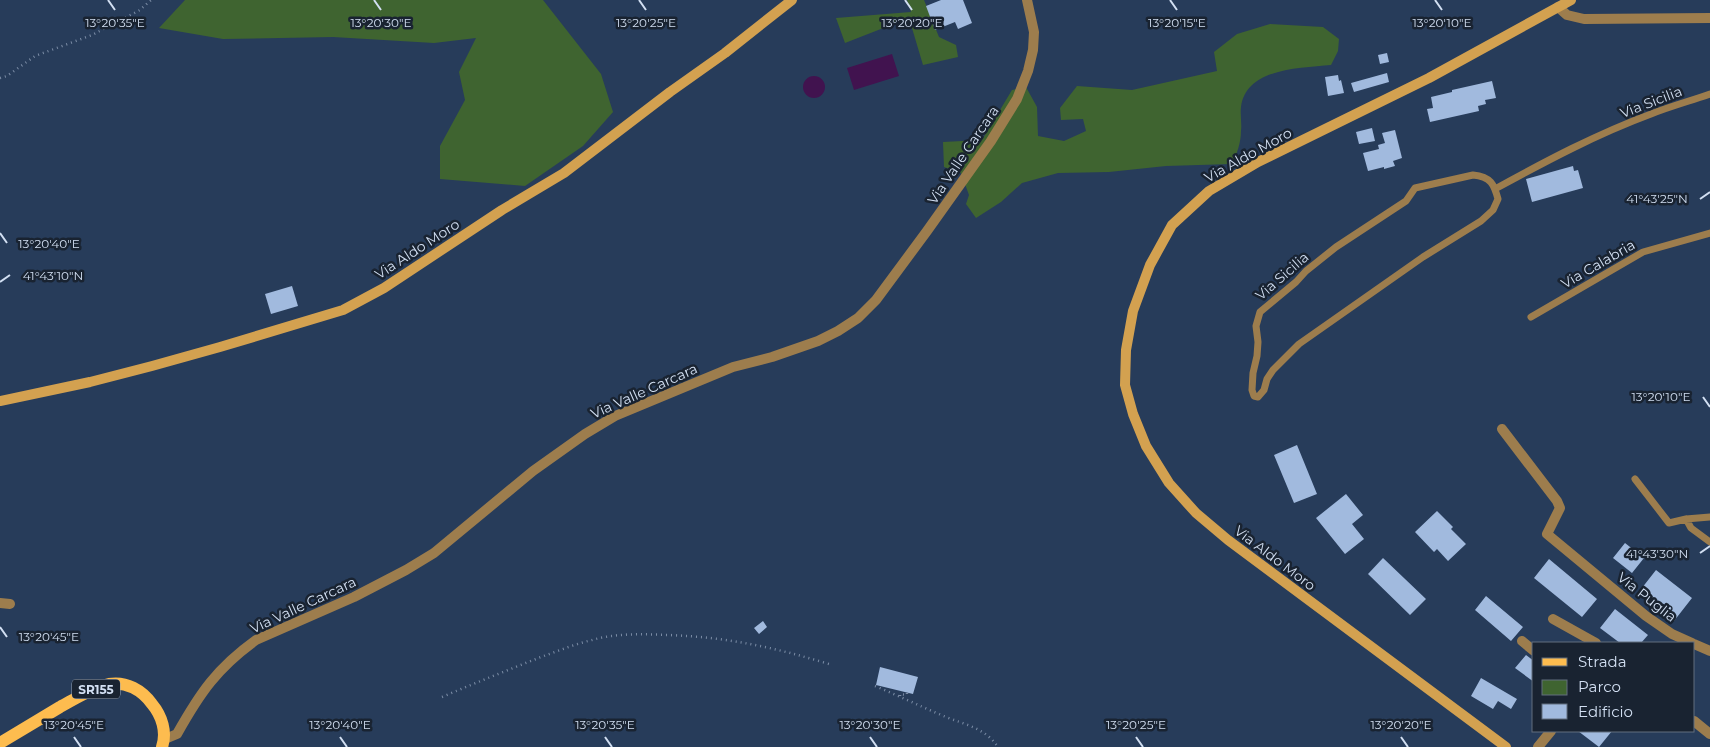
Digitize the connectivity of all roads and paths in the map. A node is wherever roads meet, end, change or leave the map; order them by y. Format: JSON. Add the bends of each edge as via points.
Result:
{"nodes":[{"id":1,"x":150,"y":0,"type":"edge"},
{"id":2,"x":792,"y":0,"type":"edge"},
{"id":3,"x":1027,"y":0,"type":"edge"},
{"id":4,"x":1571,"y":0,"type":"edge"},
{"id":5,"x":1558,"y":7,"type":"junction"},
{"id":6,"x":1710,"y":18,"type":"edge"},
{"id":7,"x":0,"y":78,"type":"edge"},
{"id":8,"x":1710,"y":94,"type":"edge"},
{"id":9,"x":1495,"y":189,"type":"junction"},
{"id":10,"x":1710,"y":232,"type":"edge"},
{"id":11,"x":1531,"y":317,"type":"dead end"},
{"id":12,"x":0,"y":401,"type":"edge"},
{"id":13,"x":1502,"y":429,"type":"dead end"},
{"id":14,"x":1635,"y":479,"type":"dead end"},
{"id":15,"x":1710,"y":517,"type":"edge"},
{"id":16,"x":1686,"y":519,"type":"junction"},
{"id":17,"x":1710,"y":542,"type":"edge"},
{"id":18,"x":1553,"y":619,"type":"dead end"},
{"id":19,"x":1522,"y":641,"type":"dead end"},
{"id":20,"x":1594,"y":642,"type":"edge"},
{"id":21,"x":1689,"y":642,"type":"edge"},
{"id":22,"x":1695,"y":645,"type":"edge"},
{"id":23,"x":1532,"y":648,"type":"edge"},
{"id":24,"x":1710,"y":651,"type":"edge"},
{"id":25,"x":829,"y":664,"type":"dead end"},
{"id":26,"x":875,"y":686,"type":"dead end"},
{"id":27,"x":907,"y":693,"type":"dead end"},
{"id":28,"x":900,"y":696,"type":"junction"},
{"id":29,"x":442,"y":697,"type":"dead end"},
{"id":30,"x":1695,"y":722,"type":"edge"},
{"id":31,"x":1550,"y":732,"type":"edge"},
{"id":32,"x":1710,"y":734,"type":"edge"},
{"id":33,"x":0,"y":743,"type":"edge"},
{"id":34,"x":163,"y":743,"type":"edge"},
{"id":35,"x":998,"y":747,"type":"edge"},
{"id":36,"x":1506,"y":747,"type":"edge"},
{"id":37,"x":1538,"y":747,"type":"edge"}],
"edges":[{"from":1,"to":7,"type":"path","via":[[140,10],[92,35],[35,56]]},
{"from":2,"to":12,"type":"main road","name":"Via Aldo Moro","via":[[564,173],[384,288],[343,310],[152,366]]},
{"from":3,"to":34,"type":"street","name":"Via Valle Carcara","via":[[1034,32],[1033,50],[1017,99],[927,231],[876,300],[858,318],[818,341],[732,367],[615,416],[585,434],[533,471],[434,552],[406,570],[256,640],[229,661],[209,683],[177,734]]},
{"from":4,"to":5,"type":"main road","name":"Via Aldo Moro"},
{"from":5,"to":6,"type":"street","via":[[1567,15],[1584,19]]},
{"from":5,"to":36,"type":"main road","name":"Via Aldo Moro","via":[[1428,78],[1258,162],[1209,191],[1172,226],[1150,265],[1132,311],[1126,350],[1126,385],[1146,446],[1169,483],[1196,513]]},
{"from":8,"to":9,"type":"lane","name":"Via Sicilia","via":[[1595,138]]},
{"from":9,"to":9,"type":"lane","name":"Via Sicilia","via":[[1498,199],[1493,210],[1481,221],[1422,257],[1299,344],[1273,370],[1261,395],[1258,398],[1254,396],[1257,318],[1266,305],[1336,247],[1406,201],[1414,188],[1473,175],[1483,176],[1492,182]]},
{"from":10,"to":11,"type":"lane","name":"Via Calabria","via":[[1642,252]]},
{"from":13,"to":21,"type":"street","name":"Via Puglia","via":[[1560,508],[1547,534],[1646,616]]},
{"from":14,"to":16,"type":"lane","via":[[1669,523]]},
{"from":15,"to":16,"type":"lane"},
{"from":16,"to":17,"type":"lane","via":[[1691,528]]},
{"from":18,"to":20,"type":"street"},
{"from":19,"to":23,"type":"street"},
{"from":22,"to":24,"type":"street","name":"Via Puglia"},
{"from":25,"to":29,"type":"path","via":[[752,643],[696,636],[629,634],[593,639]]},
{"from":26,"to":28,"type":"path"},
{"from":27,"to":28,"type":"path"},
{"from":28,"to":35,"type":"path","via":[[980,729]]},
{"from":30,"to":32,"type":"street"},
{"from":31,"to":37,"type":"street"},
{"from":33,"to":34,"type":"main road","number":"SR155","via":[[83,694],[110,684],[126,684],[138,689],[153,704],[163,724]]}]}
